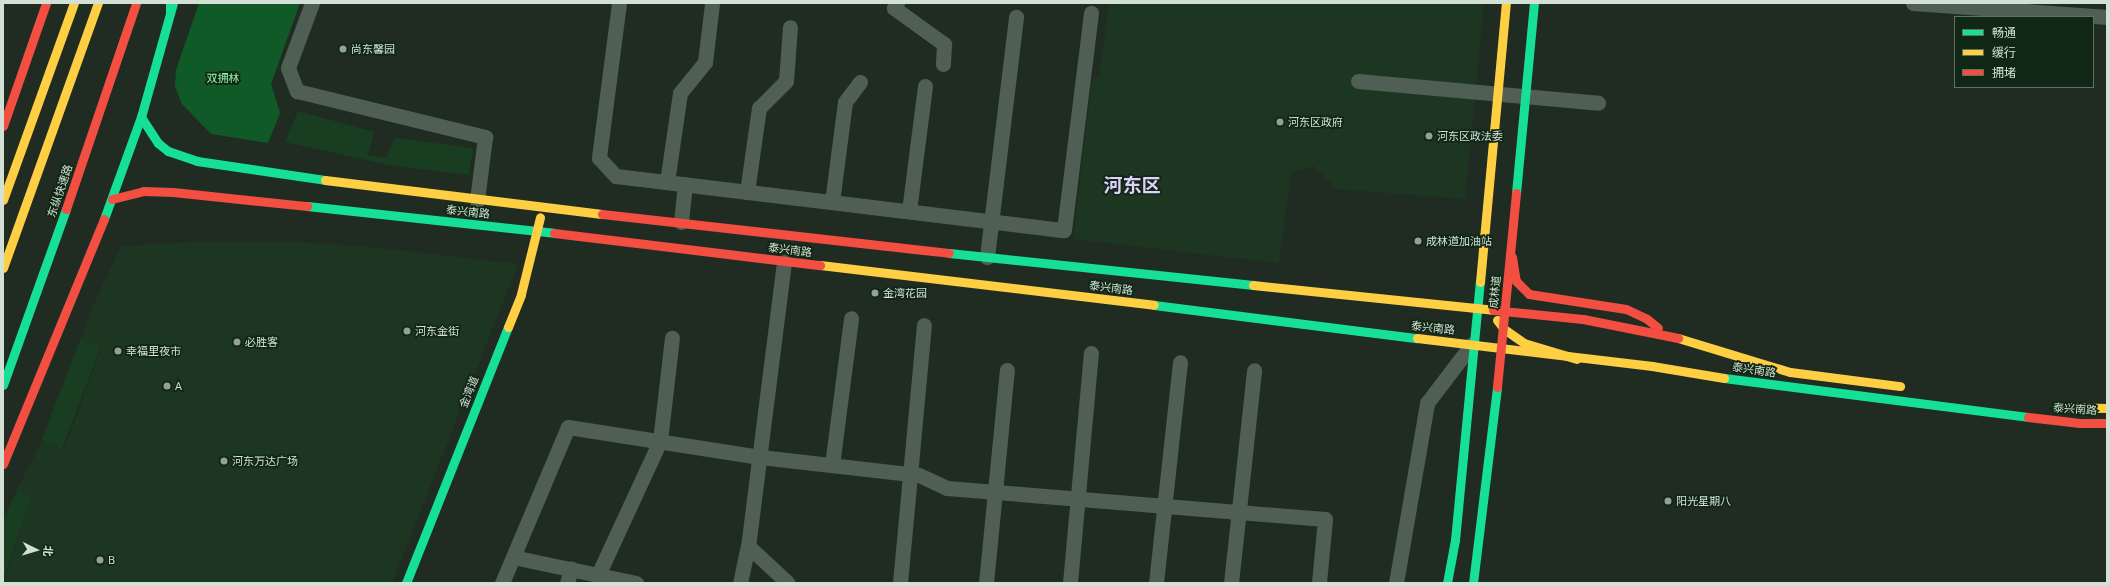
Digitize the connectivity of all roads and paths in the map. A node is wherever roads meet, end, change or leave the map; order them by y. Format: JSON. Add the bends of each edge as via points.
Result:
{"nodes":[{"id":1,"x":46,"y":3,"type":"edge"},
{"id":2,"x":74,"y":3,"type":"edge"},
{"id":3,"x":98,"y":3,"type":"edge"},
{"id":4,"x":136,"y":3,"type":"edge"},
{"id":5,"x":172,"y":3,"type":"edge"},
{"id":6,"x":312,"y":3,"type":"edge"},
{"id":7,"x":619,"y":3,"type":"edge"},
{"id":8,"x":897,"y":3,"type":"edge"},
{"id":9,"x":1506,"y":3,"type":"edge"},
{"id":10,"x":1534,"y":3,"type":"edge"},
{"id":11,"x":1913,"y":3,"type":"edge"},
{"id":12,"x":712,"y":4,"type":"edge"},
{"id":13,"x":1091,"y":14,"type":"dead end"},
{"id":14,"x":2093,"y":16,"type":"edge"},
{"id":15,"x":2094,"y":16,"type":"edge"},
{"id":16,"x":2107,"y":17,"type":"edge"},
{"id":17,"x":1016,"y":18,"type":"dead end"},
{"id":18,"x":790,"y":27,"type":"dead end"},
{"id":19,"x":943,"y":64,"type":"dead end"},
{"id":20,"x":860,"y":82,"type":"dead end"},
{"id":21,"x":1358,"y":82,"type":"dead end"},
{"id":22,"x":925,"y":86,"type":"dead end"},
{"id":23,"x":1497,"y":96,"type":"junction"},
{"id":24,"x":1525,"y":98,"type":"junction"},
{"id":25,"x":1598,"y":104,"type":"dead end"},
{"id":26,"x":141,"y":117,"type":"junction"},
{"id":27,"x":3,"y":126,"type":"edge"},
{"id":28,"x":667,"y":182,"type":"junction"},
{"id":29,"x":685,"y":184,"type":"junction"},
{"id":30,"x":747,"y":192,"type":"junction"},
{"id":31,"x":112,"y":199,"type":"junction"},
{"id":32,"x":3,"y":200,"type":"edge"},
{"id":33,"x":478,"y":200,"type":"junction"},
{"id":34,"x":832,"y":202,"type":"junction"},
{"id":35,"x":541,"y":207,"type":"junction"},
{"id":36,"x":909,"y":211,"type":"junction"},
{"id":37,"x":991,"y":221,"type":"junction"},
{"id":38,"x":681,"y":222,"type":"junction"},
{"id":39,"x":538,"y":231,"type":"junction"},
{"id":40,"x":1482,"y":243,"type":"junction"},
{"id":41,"x":1510,"y":246,"type":"junction"},
{"id":42,"x":987,"y":257,"type":"junction"},
{"id":43,"x":784,"y":262,"type":"junction"},
{"id":44,"x":3,"y":268,"type":"edge"},
{"id":45,"x":1477,"y":306,"type":"junction"},
{"id":46,"x":1491,"y":308,"type":"junction"},
{"id":47,"x":1505,"y":310,"type":"junction"},
{"id":48,"x":851,"y":318,"type":"dead end"},
{"id":49,"x":924,"y":325,"type":"dead end"},
{"id":50,"x":1515,"y":325,"type":"dead end"},
{"id":51,"x":1504,"y":330,"type":"junction"},
{"id":52,"x":1642,"y":330,"type":"junction"},
{"id":53,"x":1588,"y":331,"type":"dead end"},
{"id":54,"x":1666,"y":336,"type":"junction"},
{"id":55,"x":672,"y":338,"type":"dead end"},
{"id":56,"x":1472,"y":344,"type":"junction"},
{"id":57,"x":1488,"y":346,"type":"junction"},
{"id":58,"x":1502,"y":348,"type":"junction"},
{"id":59,"x":1091,"y":353,"type":"dead end"},
{"id":60,"x":1577,"y":359,"type":"junction"},
{"id":61,"x":1180,"y":362,"type":"dead end"},
{"id":62,"x":1007,"y":370,"type":"dead end"},
{"id":63,"x":1254,"y":370,"type":"dead end"},
{"id":64,"x":3,"y":384,"type":"edge"},
{"id":65,"x":1914,"y":388,"type":"dead end"},
{"id":66,"x":1469,"y":396,"type":"junction"},
{"id":67,"x":2054,"y":406,"type":"dead end"},
{"id":68,"x":2107,"y":408,"type":"edge"},
{"id":69,"x":2107,"y":423,"type":"edge"},
{"id":70,"x":660,"y":441,"type":"junction"},
{"id":71,"x":760,"y":457,"type":"junction"},
{"id":72,"x":3,"y":464,"type":"edge"},
{"id":73,"x":832,"y":465,"type":"junction"},
{"id":74,"x":910,"y":474,"type":"junction"},
{"id":75,"x":994,"y":492,"type":"junction"},
{"id":76,"x":1077,"y":499,"type":"junction"},
{"id":77,"x":1165,"y":506,"type":"junction"},
{"id":78,"x":1238,"y":512,"type":"junction"},
{"id":79,"x":748,"y":546,"type":"junction"},
{"id":80,"x":513,"y":557,"type":"junction"},
{"id":81,"x":598,"y":575,"type":"junction"},
{"id":82,"x":569,"y":576,"type":"edge"},
{"id":83,"x":406,"y":583,"type":"edge"},
{"id":84,"x":502,"y":583,"type":"edge"},
{"id":85,"x":636,"y":583,"type":"edge"},
{"id":86,"x":740,"y":583,"type":"edge"},
{"id":87,"x":788,"y":583,"type":"edge"},
{"id":88,"x":900,"y":583,"type":"edge"},
{"id":89,"x":986,"y":583,"type":"edge"},
{"id":90,"x":1070,"y":583,"type":"edge"},
{"id":91,"x":1156,"y":583,"type":"edge"},
{"id":92,"x":1231,"y":583,"type":"edge"},
{"id":93,"x":1319,"y":583,"type":"edge"},
{"id":94,"x":1396,"y":583,"type":"edge"},
{"id":95,"x":1447,"y":583,"type":"edge"},
{"id":96,"x":1473,"y":583,"type":"edge"}],
"edges":[{"from":1,"to":27,"type":"main road"},
{"from":2,"to":32,"type":"main road"},
{"from":3,"to":44,"type":"main road"},
{"from":4,"to":64,"type":"main road","name":"东纵快速路","via":[[70,199]]},
{"from":5,"to":26,"type":"main road"},
{"from":6,"to":33,"type":"street","via":[[288,68],[297,91],[485,137]]},
{"from":7,"to":28,"type":"street","via":[[599,158],[616,176]]},
{"from":8,"to":19,"type":"street","via":[[894,8],[944,44]]},
{"from":9,"to":23,"type":"main road","name":"成林道"},
{"from":10,"to":24,"type":"main road","name":"成林道"},
{"from":11,"to":14,"type":"street"},
{"from":12,"to":28,"type":"street","via":[[705,62],[680,92]]},
{"from":13,"to":37,"type":"street","via":[[1064,230]]},
{"from":15,"to":16,"type":"street"},
{"from":17,"to":37,"type":"street"},
{"from":18,"to":30,"type":"street","via":[[786,82],[759,108]]},
{"from":20,"to":34,"type":"street","via":[[845,102]]},
{"from":21,"to":23,"type":"street"},
{"from":22,"to":36,"type":"street"},
{"from":23,"to":24,"type":"street"},
{"from":23,"to":40,"type":"main road","name":"成林道"},
{"from":24,"to":25,"type":"street"},
{"from":24,"to":41,"type":"main road","name":"成林道"},
{"from":26,"to":31,"type":"main road"},
{"from":26,"to":33,"type":"main road","name":"泰兴南路","via":[[158,143],[168,151],[197,161]]},
{"from":28,"to":29,"type":"street"},
{"from":29,"to":30,"type":"street"},
{"from":29,"to":38,"type":"street"},
{"from":30,"to":34,"type":"street"},
{"from":31,"to":39,"type":"main road","name":"泰兴南路","via":[[143,191],[173,192]]},
{"from":31,"to":72,"type":"main road"},
{"from":33,"to":35,"type":"main road","name":"泰兴南路"},
{"from":34,"to":36,"type":"street"},
{"from":35,"to":38,"type":"main road","name":"泰兴南路"},
{"from":35,"to":39,"type":"main road","name":"金湾道"},
{"from":36,"to":37,"type":"street"},
{"from":37,"to":42,"type":"street"},
{"from":38,"to":42,"type":"main road","name":"泰兴南路"},
{"from":39,"to":43,"type":"main road","name":"泰兴南路"},
{"from":39,"to":83,"type":"main road","name":"金湾道","via":[[521,294]]},
{"from":40,"to":45,"type":"main road","name":"成林道"},
{"from":40,"to":46,"type":"main road","via":[[1486,291]]},
{"from":41,"to":47,"type":"main road","name":"成林道"},
{"from":41,"to":54,"type":"main road","via":[[1516,281],[1529,294],[1626,309],[1647,319]]},
{"from":42,"to":45,"type":"main road","name":"泰兴南路","via":[[1221,283]]},
{"from":43,"to":56,"type":"main road","name":"泰兴南路"},
{"from":43,"to":71,"type":"street"},
{"from":45,"to":46,"type":"main road","name":"泰兴南路"},
{"from":45,"to":56,"type":"main road","name":"成林道"},
{"from":46,"to":47,"type":"main road","name":"泰兴南路"},
{"from":46,"to":51,"type":"main road"},
{"from":47,"to":51,"type":"main road","name":"成林道"},
{"from":47,"to":52,"type":"main road","name":"泰兴南路","via":[[1583,319]]},
{"from":48,"to":73,"type":"street"},
{"from":49,"to":74,"type":"street"},
{"from":50,"to":51,"type":"main road"},
{"from":51,"to":57,"type":"main road"},
{"from":51,"to":58,"type":"main road","name":"成林道"},
{"from":51,"to":60,"type":"main road","via":[[1524,343]]},
{"from":52,"to":53,"type":"main road","via":[[1622,333]]},
{"from":52,"to":54,"type":"main road","name":"泰兴南路"},
{"from":54,"to":65,"type":"main road","name":"泰兴南路","via":[[1790,372]]},
{"from":55,"to":70,"type":"street"},
{"from":56,"to":57,"type":"main road","name":"泰兴南路"},
{"from":56,"to":66,"type":"main road","name":"成林道"},
{"from":56,"to":94,"type":"street","via":[[1428,403]]},
{"from":57,"to":58,"type":"main road","name":"泰兴南路"},
{"from":57,"to":66,"type":"main road"},
{"from":58,"to":60,"type":"main road","name":"泰兴南路"},
{"from":58,"to":96,"type":"main road","name":"成林道"},
{"from":59,"to":76,"type":"street"},
{"from":60,"to":69,"type":"main road","name":"泰兴南路","via":[[1652,366],[1756,383],[2080,423]]},
{"from":61,"to":77,"type":"street"},
{"from":62,"to":75,"type":"street"},
{"from":63,"to":78,"type":"street"},
{"from":66,"to":95,"type":"main road","name":"成林道","via":[[1455,540]]},
{"from":67,"to":68,"type":"main road","name":"泰兴南路","via":[[2077,409]]},
{"from":70,"to":71,"type":"street"},
{"from":70,"to":80,"type":"street","via":[[568,427]]},
{"from":70,"to":81,"type":"street"},
{"from":71,"to":73,"type":"street"},
{"from":71,"to":79,"type":"street"},
{"from":73,"to":74,"type":"street"},
{"from":74,"to":75,"type":"street","via":[[919,475],[946,488]]},
{"from":74,"to":88,"type":"street"},
{"from":75,"to":76,"type":"street"},
{"from":75,"to":89,"type":"street"},
{"from":76,"to":77,"type":"street"},
{"from":76,"to":90,"type":"street"},
{"from":77,"to":78,"type":"street"},
{"from":77,"to":91,"type":"street"},
{"from":78,"to":92,"type":"street"},
{"from":78,"to":93,"type":"street","via":[[1325,519]]},
{"from":79,"to":86,"type":"street"},
{"from":79,"to":87,"type":"street"},
{"from":80,"to":82,"type":"street"},
{"from":80,"to":84,"type":"street"},
{"from":81,"to":82,"type":"street"},
{"from":81,"to":85,"type":"street"}]}
